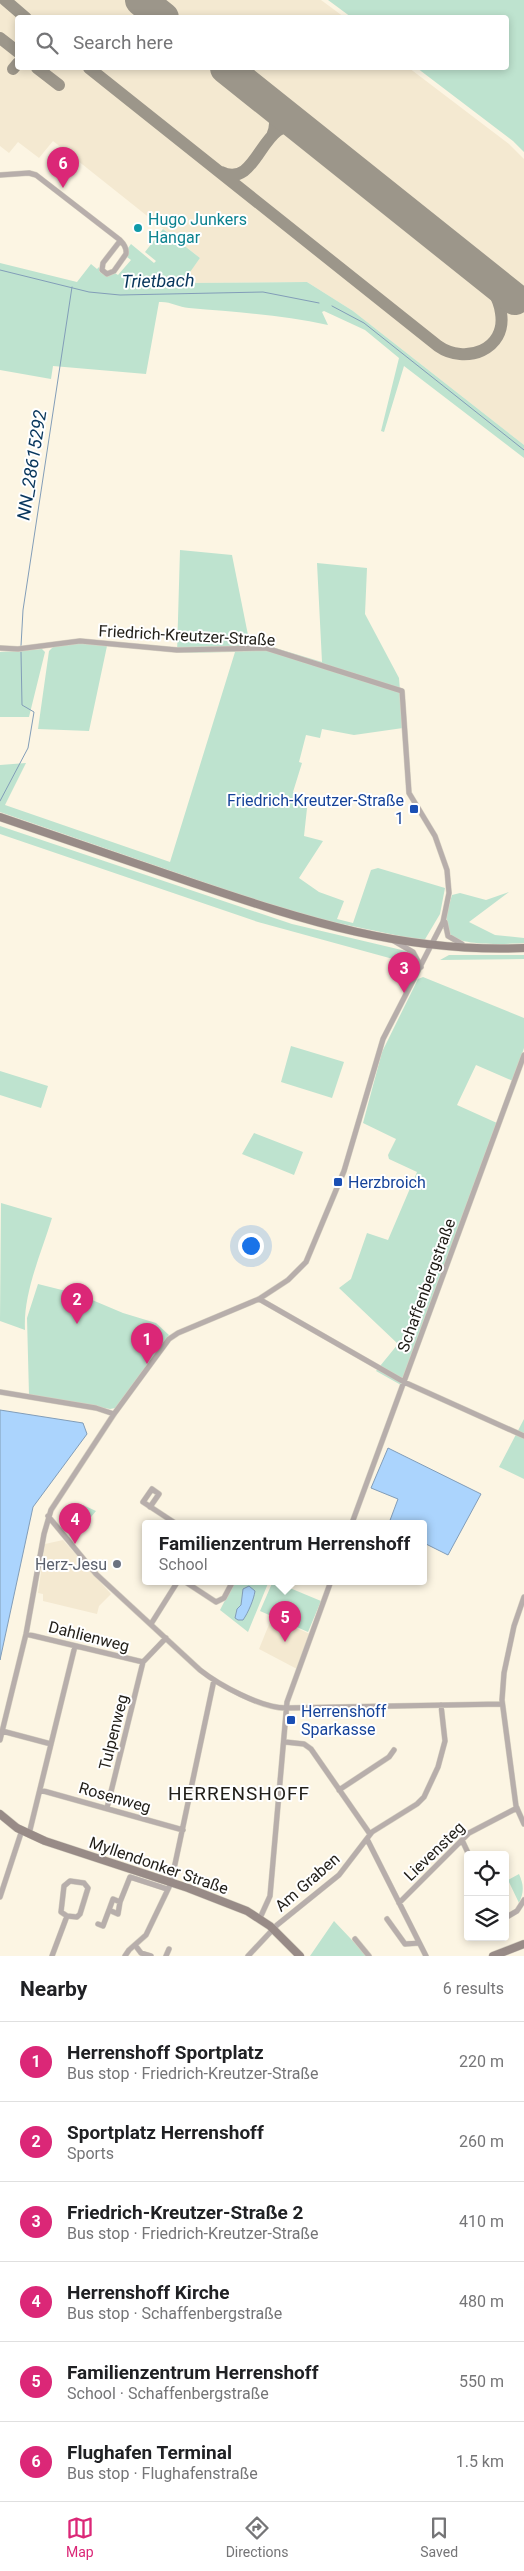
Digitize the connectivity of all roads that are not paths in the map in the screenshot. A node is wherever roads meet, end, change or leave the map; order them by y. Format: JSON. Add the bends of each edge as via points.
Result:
{"nodes":[{"id":1,"x":0,"y":175,"type":"edge"},
{"id":2,"x":120,"y":241,"type":"junction"},
{"id":3,"x":0,"y":648,"type":"edge"},
{"id":4,"x":0,"y":817,"type":"edge"},
{"id":5,"x":445,"y":916,"type":"junction"},
{"id":6,"x":394,"y":941,"type":"junction"},
{"id":7,"x":432,"y":946,"type":"junction"},
{"id":8,"x":524,"y":948,"type":"edge"},
{"id":9,"x":485,"y":950,"type":"junction"},
{"id":10,"x":421,"y":968,"type":"junction"},
{"id":11,"x":524,"y":1055,"type":"edge"},
{"id":12,"x":259,"y":1299,"type":"junction"},
{"id":13,"x":404,"y":1382,"type":"junction"},
{"id":14,"x":0,"y":1392,"type":"edge"},
{"id":15,"x":114,"y":1414,"type":"junction"},
{"id":16,"x":524,"y":1436,"type":"edge"},
{"id":17,"x":150,"y":1507,"type":"dead end"},
{"id":18,"x":48,"y":1516,"type":"junction"},
{"id":19,"x":170,"y":1520,"type":"edge"},
{"id":20,"x":353,"y":1520,"type":"edge"},
{"id":21,"x":175,"y":1585,"type":"edge"},
{"id":22,"x":190,"y":1585,"type":"edge"},
{"id":23,"x":231,"y":1585,"type":"edge"},
{"id":24,"x":330,"y":1585,"type":"edge"},
{"id":25,"x":524,"y":1597,"type":"edge"},
{"id":26,"x":151,"y":1624,"type":"junction"},
{"id":27,"x":26,"y":1634,"type":"junction"},
{"id":28,"x":166,"y":1638,"type":"junction"},
{"id":29,"x":75,"y":1646,"type":"junction"},
{"id":30,"x":143,"y":1662,"type":"junction"},
{"id":31,"x":214,"y":1680,"type":"junction"},
{"id":32,"x":502,"y":1704,"type":"junction"},
{"id":33,"x":441,"y":1705,"type":"junction"},
{"id":34,"x":286,"y":1708,"type":"junction"},
{"id":35,"x":2,"y":1732,"type":"junction"},
{"id":36,"x":0,"y":1740,"type":"edge"},
{"id":37,"x":285,"y":1742,"type":"junction"},
{"id":38,"x":51,"y":1744,"type":"junction"},
{"id":39,"x":394,"y":1750,"type":"dead end"},
{"id":40,"x":40,"y":1790,"type":"junction"},
{"id":41,"x":339,"y":1790,"type":"junction"},
{"id":42,"x":107,"y":1808,"type":"junction"},
{"id":43,"x":517,"y":1808,"type":"junction"},
{"id":44,"x":0,"y":1814,"type":"edge"},
{"id":45,"x":524,"y":1824,"type":"edge"},
{"id":46,"x":183,"y":1830,"type":"junction"},
{"id":47,"x":25,"y":1832,"type":"junction"},
{"id":48,"x":368,"y":1837,"type":"junction"},
{"id":49,"x":462,"y":1840,"type":"junction"},
{"id":50,"x":467,"y":1851,"type":"edge"},
{"id":51,"x":169,"y":1886,"type":"junction"},
{"id":52,"x":0,"y":1897,"type":"edge"},
{"id":53,"x":524,"y":1900,"type":"edge"},
{"id":54,"x":120,"y":1902,"type":"junction"},
{"id":55,"x":399,"y":1903,"type":"junction"},
{"id":56,"x":109,"y":1910,"type":"junction"},
{"id":57,"x":67,"y":1916,"type":"junction"},
{"id":58,"x":509,"y":1916,"type":"edge"},
{"id":59,"x":260,"y":1918,"type":"junction"},
{"id":60,"x":387,"y":1919,"type":"dead end"},
{"id":61,"x":98,"y":1924,"type":"dead end"},
{"id":62,"x":273,"y":1929,"type":"junction"},
{"id":63,"x":355,"y":1939,"type":"dead end"},
{"id":64,"x":419,"y":1943,"type":"junction"},
{"id":65,"x":524,"y":1944,"type":"edge"},
{"id":66,"x":134,"y":1946,"type":"junction"},
{"id":67,"x":169,"y":1949,"type":"dead end"},
{"id":68,"x":52,"y":1956,"type":"edge"},
{"id":69,"x":125,"y":1956,"type":"edge"},
{"id":70,"x":151,"y":1956,"type":"edge"},
{"id":71,"x":166,"y":1956,"type":"edge"},
{"id":72,"x":248,"y":1956,"type":"edge"},
{"id":73,"x":300,"y":1956,"type":"edge"},
{"id":74,"x":369,"y":1956,"type":"edge"},
{"id":75,"x":426,"y":1956,"type":"edge"},
{"id":76,"x":493,"y":1956,"type":"edge"}],
"edges":[{"from":1,"to":2,"type":"street","via":[[36,175]]},
{"from":2,"to":2,"type":"street","via":[[126,249],[125,257],[111,274],[104,272],[103,263]]},
{"from":3,"to":5,"type":"street","name":"Friedrich-Kreutzer-Straße","via":[[18,649],[80,641],[177,650],[266,648],[402,690],[408,793],[441,850],[449,888]]},
{"from":4,"to":6,"type":"main road","via":[[265,907],[339,930]]},
{"from":5,"to":7,"type":"street","name":"Friedrich-Kreutzer-Straße"},
{"from":5,"to":9,"type":"street","name":"Friedrich-Kreutzer-Straße","via":[[446,930],[452,940]]},
{"from":6,"to":7,"type":"main road"},
{"from":6,"to":10,"type":"street","via":[[413,952]]},
{"from":7,"to":9,"type":"main road"},
{"from":7,"to":10,"type":"street","name":"Friedrich-Kreutzer-Straße"},
{"from":8,"to":9,"type":"main road"},
{"from":10,"to":12,"type":"street","name":"Friedrich-Kreutzer-Straße","via":[[383,1039],[344,1171],[308,1258],[292,1277]]},
{"from":11,"to":13,"type":"street","name":"Schaffenbergstraße"},
{"from":12,"to":13,"type":"street"},
{"from":12,"to":15,"type":"street","name":"Friedrich-Kreutzer-Straße","via":[[172,1336]]},
{"from":13,"to":16,"type":"street"},
{"from":13,"to":20,"type":"street","name":"Schaffenbergstraße"},
{"from":14,"to":15,"type":"street"},
{"from":15,"to":18,"type":"street","name":"Friedrich-Kreutzer-Straße"},
{"from":17,"to":19,"type":"street"},
{"from":18,"to":26,"type":"street","via":[[96,1574]]},
{"from":18,"to":27,"type":"street","name":"Friedrich-Kreutzer-Straße"},
{"from":21,"to":26,"type":"street"},
{"from":22,"to":23,"type":"street","via":[[216,1602],[224,1598]]},
{"from":24,"to":34,"type":"street"},
{"from":25,"to":32,"type":"street","via":[[505,1667]]},
{"from":26,"to":28,"type":"street"},
{"from":27,"to":29,"type":"street","name":"Dahlienweg"},
{"from":27,"to":35,"type":"street","name":"Friedrich-Kreutzer-Straße"},
{"from":28,"to":30,"type":"street","name":"Dahlienweg"},
{"from":28,"to":31,"type":"street"},
{"from":29,"to":30,"type":"street","name":"Dahlienweg"},
{"from":29,"to":38,"type":"street"},
{"from":30,"to":42,"type":"street","name":"Tulpenweg"},
{"from":31,"to":34,"type":"street","via":[[263,1703]]},
{"from":31,"to":46,"type":"street"},
{"from":32,"to":33,"type":"street"},
{"from":32,"to":43,"type":"street"},
{"from":33,"to":34,"type":"street"},
{"from":33,"to":48,"type":"street","name":"Am Graben","via":[[445,1741],[426,1794],[417,1804]]},
{"from":34,"to":37,"type":"street"},
{"from":35,"to":36,"type":"street","name":"Friedrich-Kreutzer-Straße"},
{"from":35,"to":38,"type":"street"},
{"from":37,"to":41,"type":"street","via":[[309,1747]]},
{"from":37,"to":59,"type":"street","via":[[270,1896]]},
{"from":38,"to":40,"type":"street"},
{"from":39,"to":41,"type":"street","via":[[389,1757]]},
{"from":40,"to":42,"type":"street","name":"Rosenweg"},
{"from":40,"to":47,"type":"street"},
{"from":41,"to":48,"type":"street"},
{"from":42,"to":46,"type":"street","name":"Rosenweg"},
{"from":43,"to":45,"type":"street"},
{"from":43,"to":49,"type":"street","name":"Lievensteg","via":[[472,1830]]},
{"from":44,"to":47,"type":"main road","name":"Myllendonker Straße"},
{"from":46,"to":51,"type":"street"},
{"from":47,"to":51,"type":"main road","name":"Myllendonker Straße"},
{"from":47,"to":52,"type":"street"},
{"from":48,"to":55,"type":"street"},
{"from":48,"to":62,"type":"street","name":"Am Graben","via":[[336,1878]]},
{"from":49,"to":50,"type":"street"},
{"from":49,"to":55,"type":"street","name":"Lievensteg"},
{"from":51,"to":54,"type":"street","via":[[130,1877]]},
{"from":51,"to":59,"type":"main road","name":"Myllendonker Straße","via":[[240,1908]]},
{"from":51,"to":66,"type":"street","via":[[146,1935]]},
{"from":53,"to":58,"type":"street","via":[[517,1911]]},
{"from":54,"to":56,"type":"street","via":[[113,1899]]},
{"from":54,"to":56,"type":"street","via":[[118,1914]]},
{"from":55,"to":64,"type":"street"},
{"from":56,"to":61,"type":"street","via":[[103,1926]]},
{"from":57,"to":57,"type":"street","via":[[62,1914],[60,1907],[65,1883],[86,1885],[88,1891],[80,1915]]},
{"from":57,"to":68,"type":"street"},
{"from":59,"to":62,"type":"main road","name":"Myllendonker Straße"},
{"from":60,"to":64,"type":"street","via":[[405,1944]]},
{"from":62,"to":72,"type":"street","name":"Am Graben"},
{"from":62,"to":73,"type":"main road","name":"Myllendonker Straße"},
{"from":63,"to":74,"type":"street"},
{"from":64,"to":75,"type":"street"},
{"from":65,"to":76,"type":"main road"},
{"from":66,"to":69,"type":"street"},
{"from":66,"to":70,"type":"street"},
{"from":67,"to":71,"type":"street"}]}
